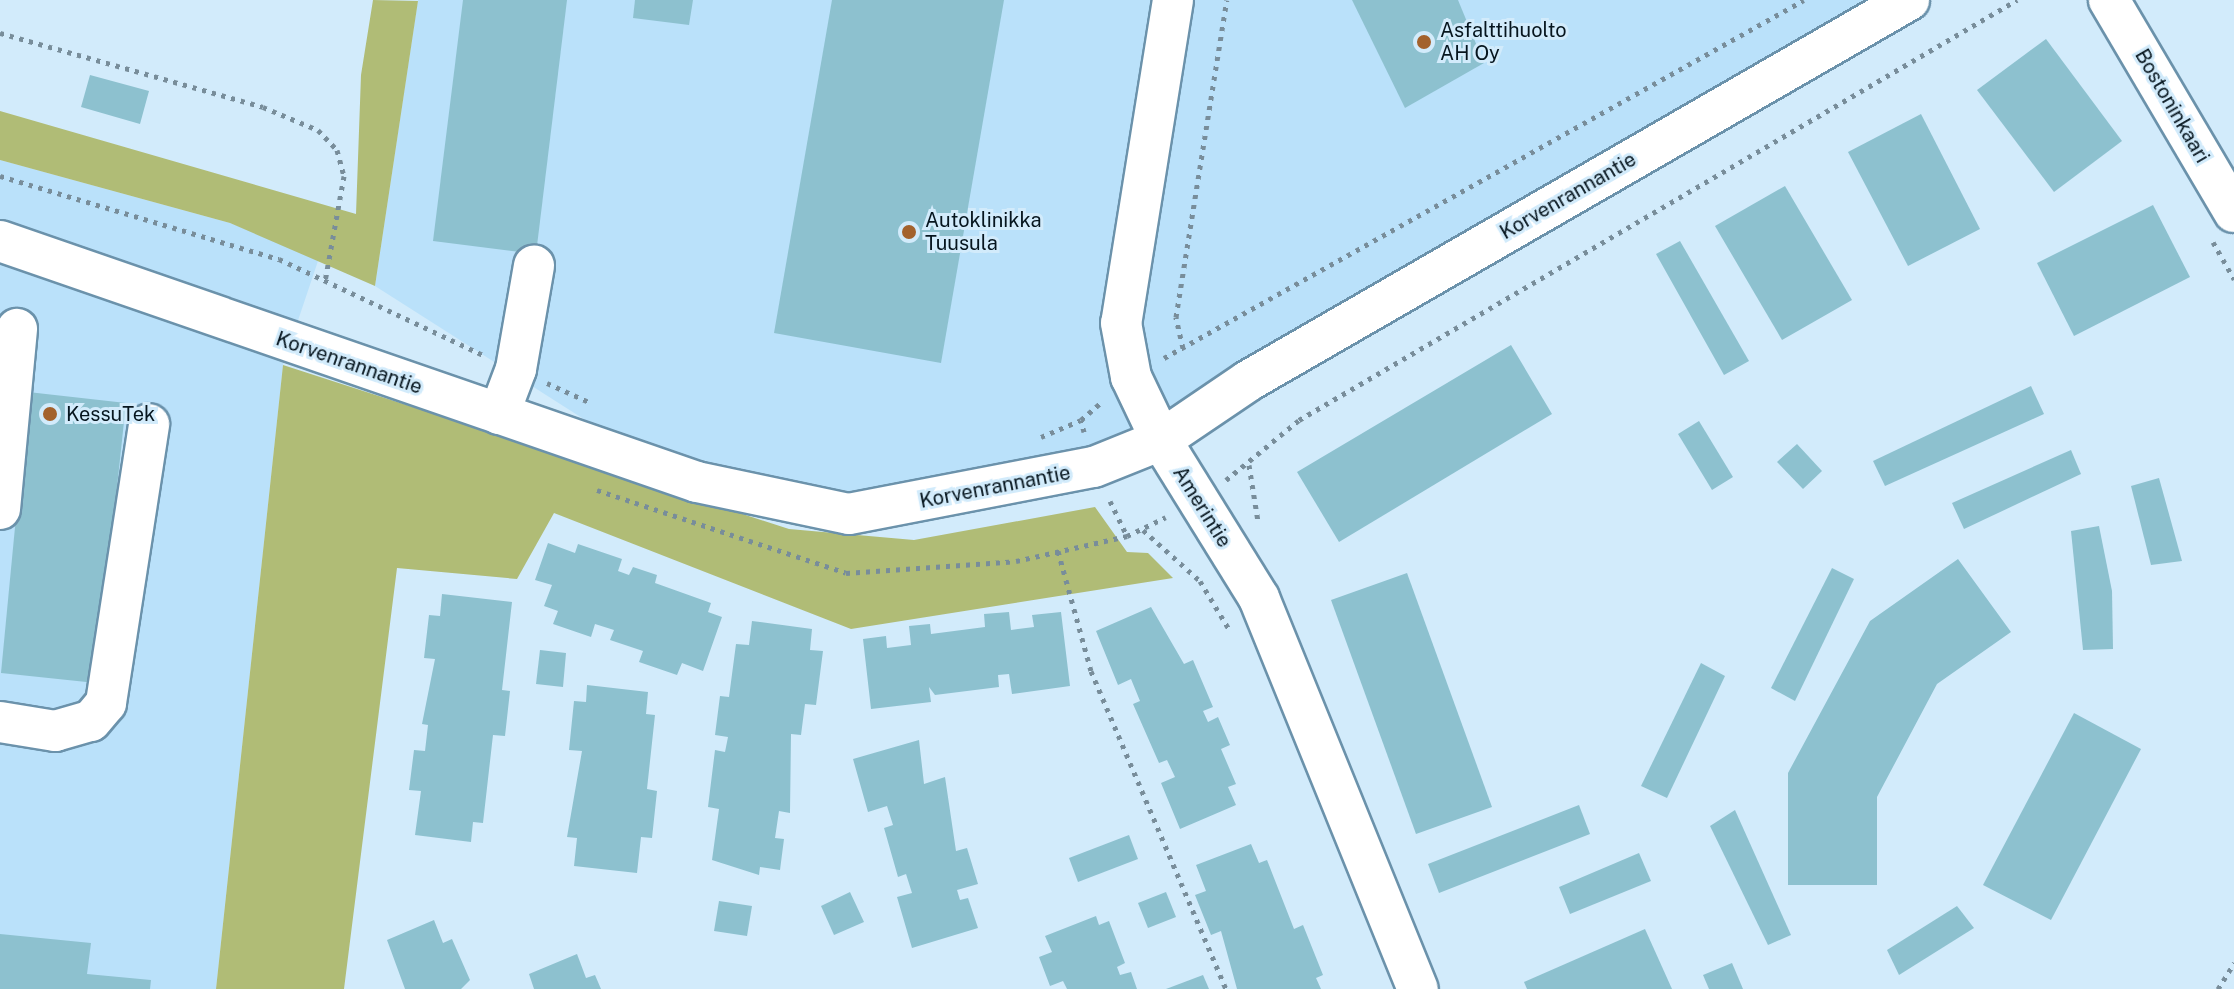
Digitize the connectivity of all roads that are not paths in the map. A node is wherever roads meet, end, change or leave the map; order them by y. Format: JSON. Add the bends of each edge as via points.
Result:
{"nodes":[{"id":1,"x":1173,"y":0,"type":"edge"},
{"id":2,"x":1909,"y":0,"type":"edge"},
{"id":3,"x":2109,"y":0,"type":"edge"},
{"id":4,"x":2234,"y":212,"type":"edge"},
{"id":5,"x":0,"y":241,"type":"edge"},
{"id":6,"x":534,"y":266,"type":"dead end"},
{"id":7,"x":17,"y":329,"type":"dead end"},
{"id":8,"x":499,"y":414,"type":"junction"},
{"id":9,"x":149,"y":424,"type":"dead end"},
{"id":10,"x":1161,"y":440,"type":"junction"},
{"id":11,"x":0,"y":509,"type":"edge"},
{"id":12,"x":0,"y":722,"type":"edge"},
{"id":13,"x":1418,"y":989,"type":"edge"}],
"edges":[{"from":1,"to":10,"type":"street","name":"Amerintie","via":[[1121,323],[1131,377]]},
{"from":2,"to":10,"type":"street","name":"Korvenrannantie","via":[[1248,381]]},
{"from":3,"to":4,"type":"street","name":"Bostoninkaari"},
{"from":5,"to":8,"type":"street","name":"Korvenrannantie"},
{"from":6,"to":8,"type":"street","via":[[516,369]]},
{"from":7,"to":11,"type":"street"},
{"from":8,"to":10,"type":"street","name":"Korvenrannantie","via":[[697,482],[849,514],[1094,467]]},
{"from":9,"to":12,"type":"street","via":[[106,703],[91,721],[55,731]]},
{"from":10,"to":13,"type":"street","name":"Amerintie","via":[[1259,598]]}]}
